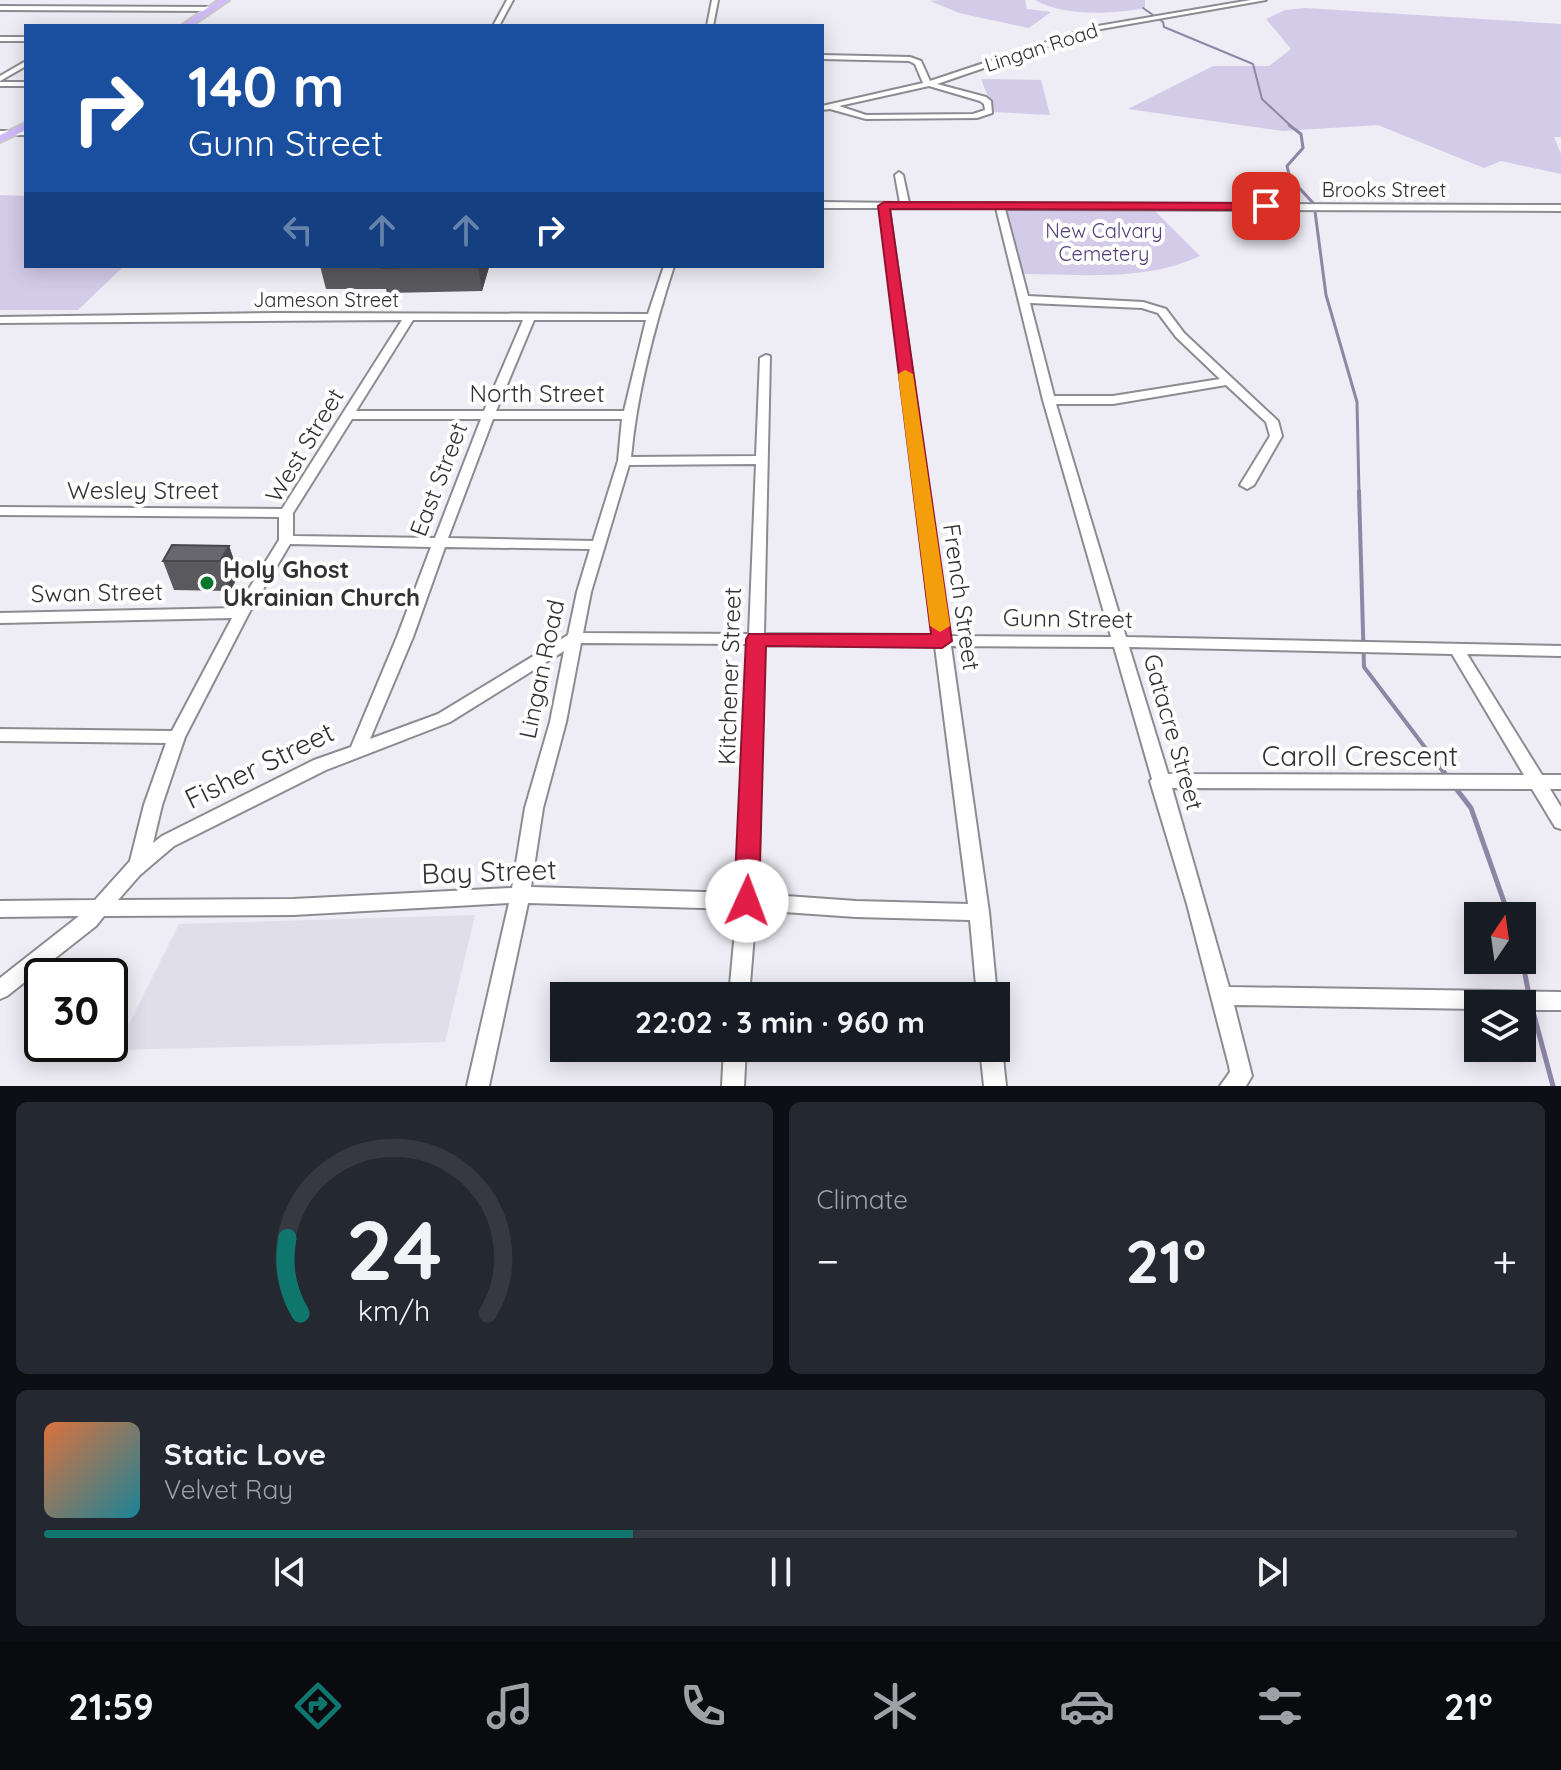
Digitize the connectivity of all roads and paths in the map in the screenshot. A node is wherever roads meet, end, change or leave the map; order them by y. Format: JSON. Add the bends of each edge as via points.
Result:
{"nodes":[{"id":1,"x":225,"y":0,"type":"edge"},
{"id":2,"x":510,"y":0,"type":"edge"},
{"id":3,"x":715,"y":0,"type":"edge"},
{"id":4,"x":1263,"y":0,"type":"edge"},
{"id":5,"x":0,"y":8,"type":"edge"},
{"id":6,"x":210,"y":9,"type":"junction"},
{"id":7,"x":188,"y":24,"type":"edge"},
{"id":8,"x":497,"y":24,"type":"edge"},
{"id":9,"x":710,"y":24,"type":"edge"},
{"id":10,"x":0,"y":39,"type":"edge"},
{"id":11,"x":24,"y":39,"type":"edge"},
{"id":12,"x":824,"y":57,"type":"edge"},
{"id":13,"x":24,"y":64,"type":"edge"},
{"id":14,"x":0,"y":81,"type":"edge"},
{"id":15,"x":24,"y":84,"type":"edge"},
{"id":16,"x":927,"y":84,"type":"junction"},
{"id":17,"x":827,"y":107,"type":"edge"},
{"id":18,"x":6,"y":133,"type":"edge"},
{"id":19,"x":0,"y":139,"type":"edge"},
{"id":20,"x":899,"y":175,"type":"dead end"},
{"id":21,"x":824,"y":205,"type":"edge"},
{"id":22,"x":905,"y":205,"type":"junction"},
{"id":23,"x":884,"y":206,"type":"junction"},
{"id":24,"x":1000,"y":206,"type":"junction"},
{"id":25,"x":1561,"y":208,"type":"edge"},
{"id":26,"x":668,"y":268,"type":"edge"},
{"id":27,"x":1022,"y":299,"type":"junction"},
{"id":28,"x":410,"y":316,"type":"junction"},
{"id":29,"x":530,"y":316,"type":"junction"},
{"id":30,"x":652,"y":317,"type":"junction"},
{"id":31,"x":0,"y":320,"type":"edge"},
{"id":32,"x":766,"y":358,"type":"dead end"},
{"id":33,"x":1227,"y":381,"type":"junction"},
{"id":34,"x":1049,"y":400,"type":"junction"},
{"id":35,"x":350,"y":415,"type":"junction"},
{"id":36,"x":488,"y":415,"type":"junction"},
{"id":37,"x":629,"y":415,"type":"junction"},
{"id":38,"x":762,"y":460,"type":"junction"},
{"id":39,"x":624,"y":461,"type":"junction"},
{"id":40,"x":1247,"y":485,"type":"dead end"},
{"id":41,"x":0,"y":511,"type":"edge"},
{"id":42,"x":286,"y":513,"type":"junction"},
{"id":43,"x":286,"y":540,"type":"junction"},
{"id":44,"x":440,"y":542,"type":"junction"},
{"id":45,"x":599,"y":545,"type":"junction"},
{"id":46,"x":242,"y":613,"type":"junction"},
{"id":47,"x":0,"y":618,"type":"edge"},
{"id":48,"x":574,"y":638,"type":"junction"},
{"id":49,"x":756,"y":639,"type":"junction"},
{"id":50,"x":942,"y":641,"type":"junction"},
{"id":51,"x":1121,"y":642,"type":"junction"},
{"id":52,"x":1457,"y":650,"type":"junction"},
{"id":53,"x":1561,"y":651,"type":"edge"},
{"id":54,"x":0,"y":735,"type":"edge"},
{"id":55,"x":177,"y":737,"type":"junction"},
{"id":56,"x":358,"y":749,"type":"junction"},
{"id":57,"x":1159,"y":781,"type":"junction"},
{"id":58,"x":1537,"y":781,"type":"junction"},
{"id":59,"x":1561,"y":782,"type":"edge"},
{"id":60,"x":1561,"y":822,"type":"edge"},
{"id":61,"x":138,"y":865,"type":"junction"},
{"id":62,"x":520,"y":895,"type":"junction"},
{"id":63,"x":747,"y":901,"type":"junction"},
{"id":64,"x":0,"y":909,"type":"edge"},
{"id":65,"x":100,"y":909,"type":"junction"},
{"id":66,"x":979,"y":912,"type":"junction"},
{"id":67,"x":740,"y":982,"type":"edge"},
{"id":68,"x":986,"y":982,"type":"edge"},
{"id":69,"x":0,"y":990,"type":"edge"},
{"id":70,"x":1220,"y":996,"type":"junction"},
{"id":71,"x":1561,"y":1001,"type":"edge"},
{"id":72,"x":734,"y":1062,"type":"edge"},
{"id":73,"x":992,"y":1062,"type":"edge"},
{"id":74,"x":1234,"y":1085,"type":"edge"},
{"id":75,"x":478,"y":1086,"type":"edge"},
{"id":76,"x":733,"y":1086,"type":"edge"},
{"id":77,"x":995,"y":1086,"type":"edge"}],
"edges":[{"from":1,"to":6,"type":"main road"},
{"from":2,"to":8,"type":"street"},
{"from":3,"to":9,"type":"street"},
{"from":4,"to":16,"type":"street","name":"Lingan Road","via":[[1094,28]]},
{"from":5,"to":6,"type":"street"},
{"from":6,"to":7,"type":"main road"},
{"from":10,"to":11,"type":"street"},
{"from":12,"to":16,"type":"street","via":[[910,59],[918,63]]},
{"from":13,"to":14,"type":"street"},
{"from":14,"to":15,"type":"street"},
{"from":16,"to":17,"type":"street","name":"Lingan Road"},
{"from":16,"to":17,"type":"street","via":[[983,99],[989,111],[974,116],[871,117]]},
{"from":18,"to":19,"type":"main road"},
{"from":20,"to":22,"type":"street"},
{"from":21,"to":23,"type":"street","name":"Brooks Street"},
{"from":22,"to":23,"type":"street","name":"Brooks Street"},
{"from":22,"to":24,"type":"street","name":"Brooks Street"},
{"from":23,"to":50,"type":"street","name":"French Street"},
{"from":24,"to":25,"type":"street","name":"Brooks Street"},
{"from":24,"to":27,"type":"street","name":"Gatacre Street"},
{"from":26,"to":30,"type":"street","name":"Lingan Road"},
{"from":27,"to":33,"type":"street","via":[[1156,308]]},
{"from":27,"to":34,"type":"street","name":"Gatacre Street"},
{"from":28,"to":29,"type":"street","name":"Jameson Street"},
{"from":28,"to":31,"type":"street","name":"Jameson Street"},
{"from":28,"to":35,"type":"street","name":"West Street"},
{"from":29,"to":30,"type":"street","name":"Jameson Street"},
{"from":29,"to":36,"type":"street","name":"East Street"},
{"from":30,"to":37,"type":"street","name":"Lingan Road"},
{"from":32,"to":38,"type":"street","name":"Kitchener Street"},
{"from":33,"to":34,"type":"street","via":[[1113,400]]},
{"from":33,"to":40,"type":"street","via":[[1275,428],[1276,436]]},
{"from":34,"to":51,"type":"street","name":"Gatacre Street"},
{"from":35,"to":36,"type":"street","name":"North Street"},
{"from":35,"to":42,"type":"street","name":"West Street"},
{"from":36,"to":37,"type":"street","name":"North Street"},
{"from":36,"to":44,"type":"street","name":"East Street"},
{"from":37,"to":39,"type":"street","name":"Lingan Road"},
{"from":38,"to":39,"type":"street"},
{"from":38,"to":49,"type":"street","name":"Kitchener Street"},
{"from":39,"to":45,"type":"street","name":"Lingan Road"},
{"from":41,"to":42,"type":"street","name":"Wesley Street"},
{"from":42,"to":43,"type":"street","name":"West Street"},
{"from":43,"to":44,"type":"street"},
{"from":43,"to":46,"type":"street","name":"West Street"},
{"from":44,"to":45,"type":"street"},
{"from":44,"to":56,"type":"street","name":"East Street"},
{"from":45,"to":48,"type":"street","name":"Lingan Road"},
{"from":46,"to":47,"type":"street","name":"Swan Street"},
{"from":46,"to":55,"type":"street","name":"West Street"},
{"from":48,"to":49,"type":"street","name":"Gunn Street"},
{"from":48,"to":56,"type":"street","name":"Fisher Street","via":[[455,713]]},
{"from":48,"to":62,"type":"street","name":"Lingan Road","via":[[534,808]]},
{"from":49,"to":50,"type":"street","name":"Gunn Street"},
{"from":49,"to":63,"type":"street","name":"Kitchener Street"},
{"from":50,"to":51,"type":"street","name":"Gunn Street"},
{"from":50,"to":66,"type":"street","name":"French Street"},
{"from":51,"to":52,"type":"street","name":"Gunn Street"},
{"from":51,"to":57,"type":"street","name":"Gatacre Street"},
{"from":52,"to":53,"type":"street","name":"Gunn Street"},
{"from":52,"to":58,"type":"street"},
{"from":54,"to":55,"type":"street"},
{"from":55,"to":61,"type":"street","name":"West Street"},
{"from":56,"to":61,"type":"street","name":"Fisher Street","via":[[178,835]]},
{"from":57,"to":58,"type":"street","name":"Caroll Crescent"},
{"from":57,"to":70,"type":"street","name":"Gatacre Street"},
{"from":58,"to":59,"type":"street","name":"Caroll Crescent"},
{"from":58,"to":60,"type":"street"},
{"from":61,"to":65,"type":"street","name":"Fisher Street"},
{"from":62,"to":63,"type":"street","name":"Bay Street"},
{"from":62,"to":65,"type":"street","name":"Bay Street","via":[[293,907]]},
{"from":62,"to":75,"type":"street","name":"Lingan Road"},
{"from":63,"to":66,"type":"street","name":"Bay Street"},
{"from":63,"to":67,"type":"street","name":"Kitchener Street"},
{"from":64,"to":65,"type":"street","name":"Bay Street"},
{"from":65,"to":69,"type":"street","name":"Fisher Street"},
{"from":66,"to":68,"type":"street","name":"French Street"},
{"from":70,"to":71,"type":"street"},
{"from":70,"to":74,"type":"street","name":"Gatacre Street","via":[[1241,1071]]},
{"from":72,"to":76,"type":"street"},
{"from":73,"to":77,"type":"street"}]}
